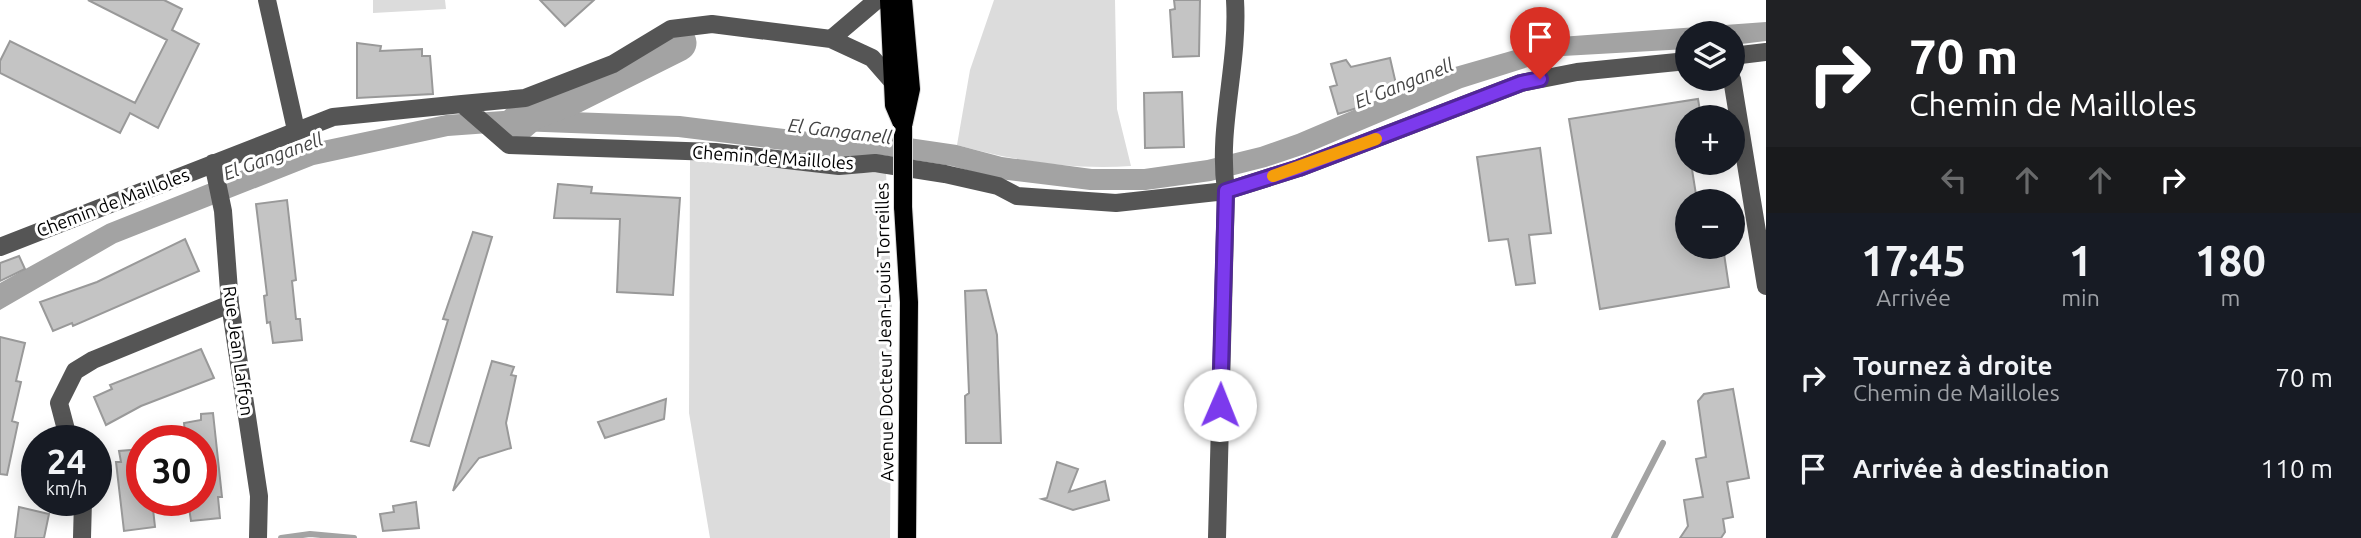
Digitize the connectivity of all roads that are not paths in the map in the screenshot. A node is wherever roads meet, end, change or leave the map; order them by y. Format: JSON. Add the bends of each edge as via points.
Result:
{"nodes":[{"id":1,"x":267,"y":0,"type":"edge"},
{"id":2,"x":877,"y":0,"type":"edge"},
{"id":3,"x":889,"y":0,"type":"edge"},
{"id":4,"x":903,"y":0,"type":"edge"},
{"id":5,"x":1235,"y":0,"type":"edge"},
{"id":6,"x":831,"y":39,"type":"junction"},
{"id":7,"x":1766,"y":52,"type":"edge"},
{"id":8,"x":1745,"y":54,"type":"edge"},
{"id":9,"x":1675,"y":62,"type":"edge"},
{"id":10,"x":893,"y":82,"type":"junction"},
{"id":11,"x":1734,"y":91,"type":"edge"},
{"id":12,"x":466,"y":107,"type":"junction"},
{"id":13,"x":903,"y":126,"type":"junction"},
{"id":14,"x":296,"y":130,"type":"junction"},
{"id":15,"x":215,"y":171,"type":"junction"},
{"id":16,"x":1226,"y":187,"type":"junction"},
{"id":17,"x":0,"y":247,"type":"edge"},
{"id":18,"x":1766,"y":286,"type":"edge"},
{"id":19,"x":230,"y":304,"type":"junction"},
{"id":20,"x":65,"y":425,"type":"edge"},
{"id":21,"x":83,"y":516,"type":"edge"},
{"id":22,"x":82,"y":538,"type":"edge"},
{"id":23,"x":258,"y":538,"type":"edge"},
{"id":24,"x":907,"y":538,"type":"edge"},
{"id":25,"x":1217,"y":538,"type":"edge"}],
"edges":[{"from":1,"to":14,"type":"street"},
{"from":2,"to":6,"type":"street"},
{"from":3,"to":10,"type":"main road","name":"Avenue Docteur Jean-Louis Torreilles"},
{"from":4,"to":13,"type":"main road","name":"Avenue Docteur Jean-Louis Torreilles","via":[[911,89]]},
{"from":5,"to":16,"type":"street","via":[[1232,78],[1222,143]]},
{"from":6,"to":10,"type":"street","via":[[872,58]]},
{"from":6,"to":12,"type":"street","via":[[712,24],[671,30],[613,64],[525,98]]},
{"from":7,"to":8,"type":"street"},
{"from":9,"to":16,"type":"street","name":"Chemin de Mailloles","via":[[1521,83],[1299,168]]},
{"from":10,"to":13,"type":"main road","name":"Avenue Docteur Jean-Louis Torreilles","via":[[894,104]]},
{"from":11,"to":18,"type":"street"},
{"from":12,"to":14,"type":"street","name":"Chemin de Mailloles","via":[[333,117]]},
{"from":12,"to":16,"type":"street","name":"Chemin de Mailloles","via":[[509,145],[715,152],[839,166],[875,163],[945,174],[1017,195],[1116,203]]},
{"from":13,"to":24,"type":"main road","name":"Avenue Docteur Jean-Louis Torreilles","bridge":true,"via":[[909,302]]},
{"from":14,"to":15,"type":"street","name":"Chemin de Mailloles"},
{"from":15,"to":17,"type":"street","name":"Chemin de Mailloles"},
{"from":15,"to":19,"type":"street","name":"Rue Jean Laffon"},
{"from":16,"to":25,"type":"street"},
{"from":19,"to":20,"type":"street","via":[[75,371],[59,403]]},
{"from":19,"to":23,"type":"street","name":"Rue Jean Laffon","via":[[259,496]]},
{"from":21,"to":22,"type":"street"}]}
